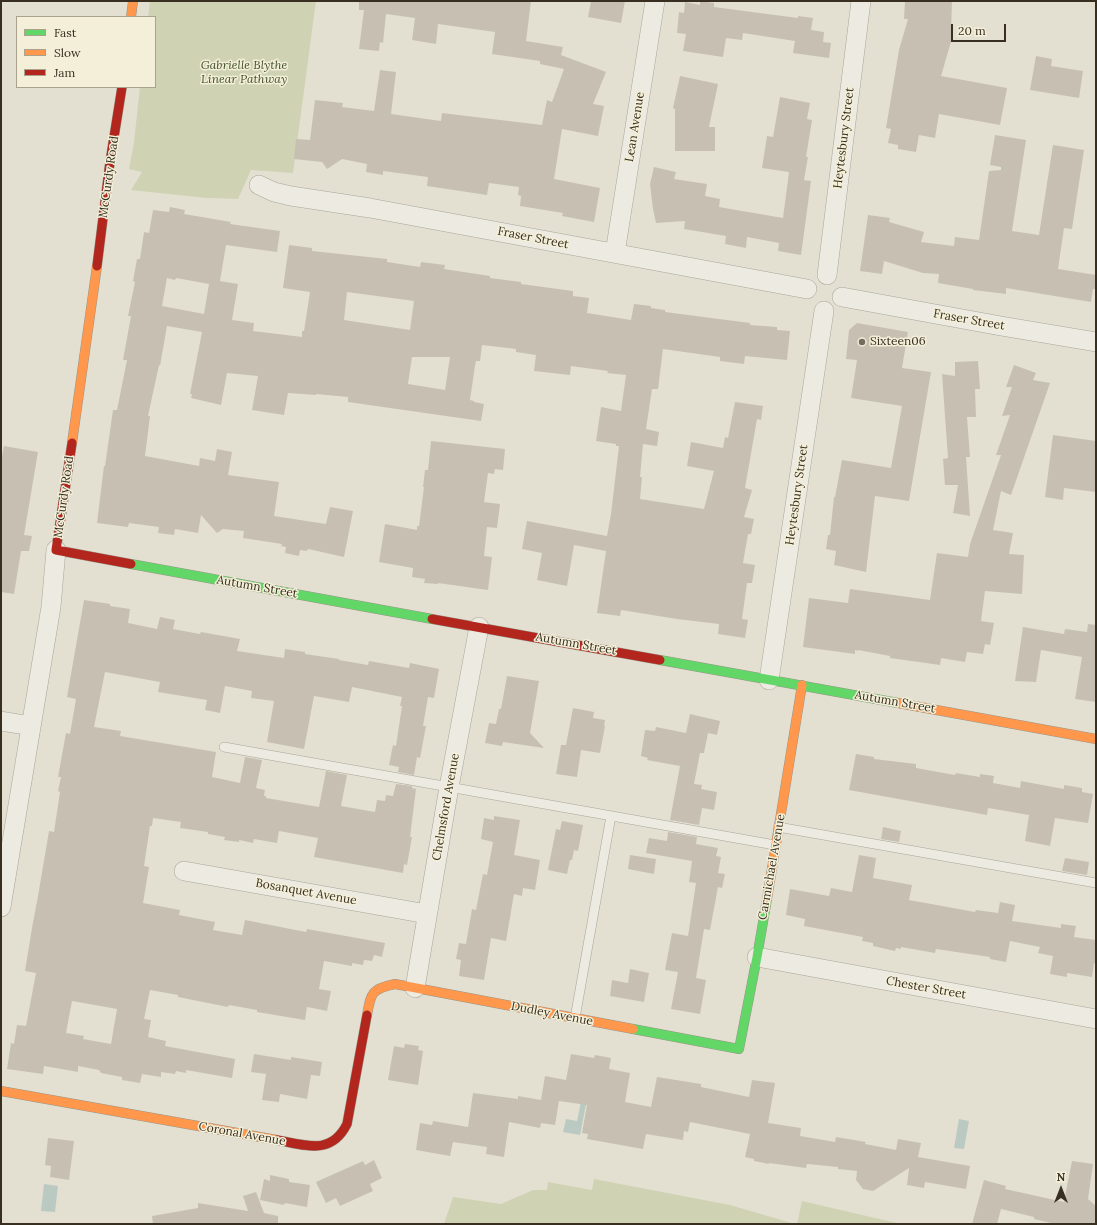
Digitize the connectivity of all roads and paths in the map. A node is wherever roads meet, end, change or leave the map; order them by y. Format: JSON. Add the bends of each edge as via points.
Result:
{"nodes":[{"id":1,"x":133,"y":1,"type":"edge"},
{"id":2,"x":655,"y":1,"type":"edge"},
{"id":3,"x":862,"y":1,"type":"edge"},
{"id":4,"x":131,"y":16,"type":"edge"},
{"id":5,"x":122,"y":88,"type":"edge"},
{"id":6,"x":259,"y":185,"type":"dead end"},
{"id":7,"x":615,"y":253,"type":"junction"},
{"id":8,"x":826,"y":275,"type":"junction"},
{"id":9,"x":807,"y":290,"type":"junction"},
{"id":10,"x":842,"y":297,"type":"junction"},
{"id":11,"x":824,"y":311,"type":"junction"},
{"id":12,"x":1096,"y":342,"type":"edge"},
{"id":13,"x":56,"y":550,"type":"junction"},
{"id":14,"x":479,"y":627,"type":"junction"},
{"id":15,"x":769,"y":680,"type":"junction"},
{"id":16,"x":802,"y":685,"type":"junction"},
{"id":17,"x":1,"y":721,"type":"edge"},
{"id":18,"x":31,"y":726,"type":"junction"},
{"id":19,"x":1096,"y":739,"type":"edge"},
{"id":20,"x":224,"y":747,"type":"dead end"},
{"id":21,"x":449,"y":787,"type":"junction"},
{"id":22,"x":611,"y":816,"type":"junction"},
{"id":23,"x":778,"y":827,"type":"junction"},
{"id":24,"x":775,"y":845,"type":"junction"},
{"id":25,"x":184,"y":871,"type":"dead end"},
{"id":26,"x":1096,"y":883,"type":"edge"},
{"id":27,"x":1,"y":907,"type":"edge"},
{"id":28,"x":427,"y":914,"type":"junction"},
{"id":29,"x":757,"y":957,"type":"junction"},
{"id":30,"x":415,"y":988,"type":"junction"},
{"id":31,"x":370,"y":998,"type":"joint"},
{"id":32,"x":575,"y":1018,"type":"junction"},
{"id":33,"x":1096,"y":1019,"type":"edge"},
{"id":34,"x":739,"y":1049,"type":"joint"},
{"id":35,"x":1,"y":1091,"type":"edge"}],
"edges":[{"from":1,"to":4,"type":"street"},
{"from":2,"to":7,"type":"street","name":"Lean Avenue"},
{"from":3,"to":8,"type":"street","name":"Heytesbury Street"},
{"from":5,"to":13,"type":"street","name":"McCurdy Road"},
{"from":6,"to":7,"type":"street","name":"Fraser Street","via":[[291,196]]},
{"from":7,"to":9,"type":"street","name":"Fraser Street"},
{"from":8,"to":9,"type":"street","via":[[812,280]]},
{"from":8,"to":10,"type":"street","via":[[838,280],[843,291]]},
{"from":9,"to":11,"type":"street","via":[[813,306]]},
{"from":10,"to":11,"type":"street","via":[[837,306]]},
{"from":10,"to":12,"type":"street","name":"Fraser Street"},
{"from":11,"to":15,"type":"street","name":"Heytesbury Street"},
{"from":13,"to":14,"type":"street","name":"Autumn Street"},
{"from":13,"to":18,"type":"street","name":"McCurdy Road","via":[[52,602]]},
{"from":14,"to":15,"type":"street","name":"Autumn Street"},
{"from":14,"to":21,"type":"street","name":"Chelmsford Avenue"},
{"from":15,"to":16,"type":"street","name":"Autumn Street"},
{"from":16,"to":19,"type":"street","name":"Autumn Street"},
{"from":16,"to":23,"type":"street","name":"Carmichael Avenue"},
{"from":17,"to":18,"type":"street"},
{"from":18,"to":27,"type":"street","name":"McCurdy Road"},
{"from":20,"to":21,"type":"lane"},
{"from":21,"to":22,"type":"lane"},
{"from":21,"to":28,"type":"street","name":"Chelmsford Avenue"},
{"from":22,"to":24,"type":"lane"},
{"from":22,"to":32,"type":"lane"},
{"from":23,"to":24,"type":"street","name":"Carmichael Avenue"},
{"from":23,"to":26,"type":"lane"},
{"from":24,"to":29,"type":"street","name":"Carmichael Avenue"},
{"from":25,"to":28,"type":"street","name":"Bosanquet Avenue"},
{"from":28,"to":30,"type":"street","name":"Chelmsford Avenue"},
{"from":29,"to":33,"type":"street","name":"Chester Street"},
{"from":29,"to":34,"type":"street","name":"Carmichael Avenue"},
{"from":30,"to":31,"type":"street","name":"Dudley Avenue","via":[[395,984],[380,987]]},
{"from":30,"to":32,"type":"street","name":"Dudley Avenue"},
{"from":31,"to":35,"type":"street","name":"Coronal Avenue","via":[[347,1124],[338,1139],[326,1145],[308,1146]]},
{"from":32,"to":34,"type":"street","name":"Dudley Avenue"}]}
